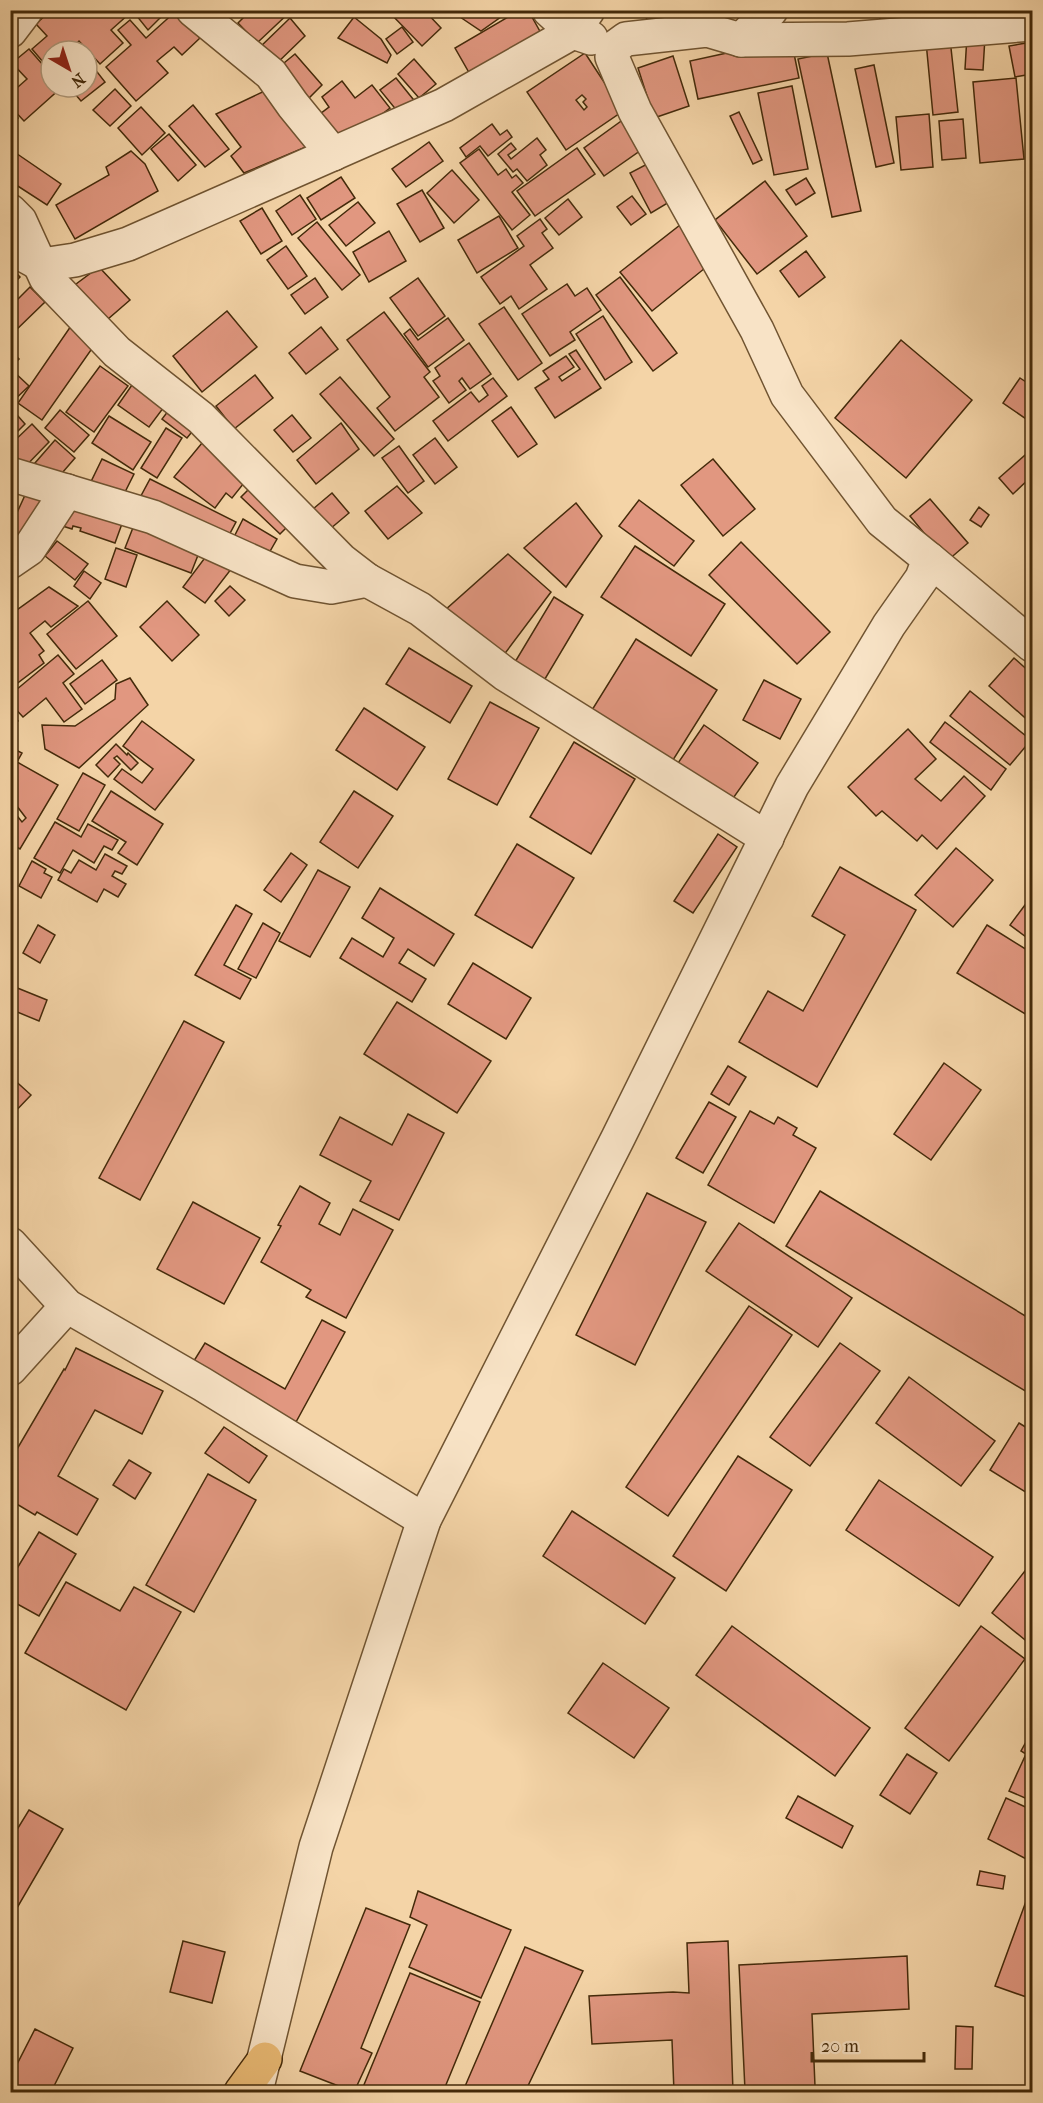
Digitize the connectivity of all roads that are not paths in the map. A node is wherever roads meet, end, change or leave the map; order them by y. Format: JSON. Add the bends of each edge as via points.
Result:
{"nodes":[{"id":1,"x":26,"y":10,"type":"edge"},
{"id":2,"x":193,"y":10,"type":"edge"},
{"id":3,"x":549,"y":10,"type":"edge"},
{"id":4,"x":771,"y":10,"type":"edge"},
{"id":5,"x":581,"y":21,"type":"edge"},
{"id":6,"x":1032,"y":24,"type":"edge"},
{"id":7,"x":10,"y":31,"type":"edge"},
{"id":8,"x":741,"y":40,"type":"junction"},
{"id":9,"x":615,"y":47,"type":"junction"},
{"id":10,"x":333,"y":154,"type":"junction"},
{"id":11,"x":10,"y":211,"type":"edge"},
{"id":12,"x":10,"y":247,"type":"edge"},
{"id":13,"x":42,"y":265,"type":"junction"},
{"id":14,"x":10,"y":474,"type":"edge"},
{"id":15,"x":67,"y":491,"type":"junction"},
{"id":16,"x":929,"y":559,"type":"junction"},
{"id":17,"x":10,"y":561,"type":"edge"},
{"id":18,"x":368,"y":580,"type":"junction"},
{"id":19,"x":1032,"y":645,"type":"edge"},
{"id":20,"x":767,"y":838,"type":"junction"},
{"id":21,"x":10,"y":1244,"type":"edge"},
{"id":22,"x":67,"y":1306,"type":"junction"},
{"id":23,"x":10,"y":1369,"type":"edge"},
{"id":24,"x":424,"y":1520,"type":"junction"},
{"id":25,"x":265,"y":2059,"type":"junction"},
{"id":26,"x":241,"y":2092,"type":"edge"},
{"id":27,"x":256,"y":2092,"type":"edge"},
{"id":28,"x":267,"y":2092,"type":"edge"}],
"edges":[{"from":1,"to":7,"type":"street"},
{"from":2,"to":10,"type":"street","via":[[271,74]]},
{"from":3,"to":5,"type":"street"},
{"from":4,"to":8,"type":"street"},
{"from":5,"to":9,"type":"street"},
{"from":5,"to":10,"type":"street","via":[[444,105]]},
{"from":6,"to":8,"type":"street","via":[[848,39]]},
{"from":8,"to":9,"type":"street","via":[[707,30],[626,39]]},
{"from":9,"to":16,"type":"street","via":[[612,57],[635,111],[757,330],[787,395],[882,520]]},
{"from":10,"to":13,"type":"street","via":[[128,244]]},
{"from":11,"to":13,"type":"street","via":[[20,221]]},
{"from":12,"to":13,"type":"street"},
{"from":13,"to":18,"type":"street","via":[[46,278],[117,352],[201,418],[341,560]]},
{"from":14,"to":15,"type":"street"},
{"from":15,"to":17,"type":"street","via":[[29,549]]},
{"from":15,"to":18,"type":"street","via":[[153,517],[295,581],[332,587]]},
{"from":16,"to":19,"type":"street"},
{"from":16,"to":20,"type":"street","via":[[922,578],[889,625],[792,786]]},
{"from":18,"to":20,"type":"street","via":[[420,609],[505,674]]},
{"from":20,"to":24,"type":"street"},
{"from":21,"to":22,"type":"street"},
{"from":22,"to":23,"type":"street"},
{"from":22,"to":24,"type":"street"},
{"from":24,"to":25,"type":"street","via":[[316,1847]]},
{"from":25,"to":26,"type":"main road"},
{"from":25,"to":27,"type":"street"},
{"from":25,"to":28,"type":"main road"}]}
